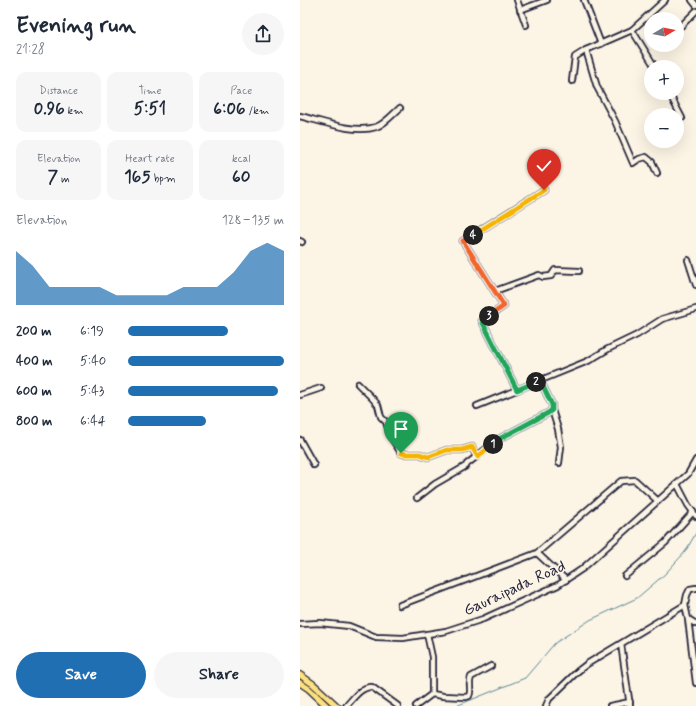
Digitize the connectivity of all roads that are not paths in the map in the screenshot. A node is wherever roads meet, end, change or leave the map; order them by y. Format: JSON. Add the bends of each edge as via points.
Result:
{"nodes":[{"id":1,"x":516,"y":0,"type":"edge"},
{"id":2,"x":547,"y":0,"type":"edge"},
{"id":3,"x":584,"y":0,"type":"edge"},
{"id":4,"x":665,"y":0,"type":"edge"},
{"id":5,"x":692,"y":0,"type":"edge"},
{"id":6,"x":696,"y":5,"type":"edge"},
{"id":7,"x":520,"y":10,"type":"junction"},
{"id":8,"x":696,"y":11,"type":"edge"},
{"id":9,"x":684,"y":23,"type":"edge"},
{"id":10,"x":526,"y":25,"type":"dead end"},
{"id":11,"x":632,"y":30,"type":"junction"},
{"id":12,"x":601,"y":44,"type":"junction"},
{"id":13,"x":586,"y":50,"type":"junction"},
{"id":14,"x":651,"y":60,"type":"edge"},
{"id":15,"x":572,"y":81,"type":"dead end"},
{"id":16,"x":400,"y":108,"type":"dead end"},
{"id":17,"x":300,"y":116,"type":"edge"},
{"id":18,"x":657,"y":173,"type":"dead end"},
{"id":19,"x":544,"y":190,"type":"dead end"},
{"id":20,"x":688,"y":260,"type":"dead end"},
{"id":21,"x":579,"y":271,"type":"dead end"},
{"id":22,"x":696,"y":285,"type":"edge"},
{"id":23,"x":495,"y":292,"type":"junction"},
{"id":24,"x":696,"y":309,"type":"edge"},
{"id":25,"x":540,"y":380,"type":"junction"},
{"id":26,"x":358,"y":384,"type":"dead end"},
{"id":27,"x":321,"y":388,"type":"dead end"},
{"id":28,"x":517,"y":390,"type":"junction"},
{"id":29,"x":300,"y":395,"type":"edge"},
{"id":30,"x":477,"y":406,"type":"dead end"},
{"id":31,"x":552,"y":410,"type":"junction"},
{"id":32,"x":300,"y":440,"type":"edge"},
{"id":33,"x":478,"y":457,"type":"junction"},
{"id":34,"x":696,"y":460,"type":"edge"},
{"id":35,"x":559,"y":463,"type":"dead end"},
{"id":36,"x":314,"y":465,"type":"dead end"},
{"id":37,"x":677,"y":484,"type":"junction"},
{"id":38,"x":417,"y":498,"type":"dead end"},
{"id":39,"x":658,"y":501,"type":"junction"},
{"id":40,"x":695,"y":514,"type":"edge"},
{"id":41,"x":537,"y":553,"type":"junction"},
{"id":42,"x":625,"y":576,"type":"dead end"},
{"id":43,"x":566,"y":580,"type":"junction"},
{"id":44,"x":696,"y":588,"type":"edge"},
{"id":45,"x":400,"y":605,"type":"dead end"},
{"id":46,"x":685,"y":605,"type":"junction"},
{"id":47,"x":688,"y":619,"type":"junction"},
{"id":48,"x":300,"y":624,"type":"edge"},
{"id":49,"x":696,"y":624,"type":"edge"},
{"id":50,"x":427,"y":634,"type":"junction"},
{"id":51,"x":621,"y":644,"type":"junction"},
{"id":52,"x":491,"y":666,"type":"dead end"},
{"id":53,"x":300,"y":676,"type":"edge"},
{"id":54,"x":300,"y":683,"type":"edge"},
{"id":55,"x":696,"y":683,"type":"edge"},
{"id":56,"x":432,"y":694,"type":"junction"},
{"id":57,"x":549,"y":699,"type":"junction"},
{"id":58,"x":630,"y":704,"type":"edge"},
{"id":59,"x":327,"y":706,"type":"edge"},
{"id":60,"x":337,"y":706,"type":"edge"},
{"id":61,"x":346,"y":706,"type":"edge"},
{"id":62,"x":398,"y":706,"type":"edge"},
{"id":63,"x":416,"y":706,"type":"edge"},
{"id":64,"x":546,"y":706,"type":"edge"},
{"id":65,"x":551,"y":706,"type":"edge"},
{"id":66,"x":610,"y":706,"type":"edge"}],
"edges":[{"from":1,"to":7,"type":"street"},
{"from":2,"to":7,"type":"street"},
{"from":3,"to":12,"type":"street"},
{"from":4,"to":11,"type":"street"},
{"from":5,"to":6,"type":"street"},
{"from":7,"to":10,"type":"street"},
{"from":8,"to":9,"type":"street"},
{"from":11,"to":12,"type":"street"},
{"from":11,"to":14,"type":"street"},
{"from":12,"to":13,"type":"street"},
{"from":13,"to":15,"type":"street","via":[[574,57]]},
{"from":13,"to":18,"type":"street","via":[[597,87],[633,163],[646,157],[652,162]]},
{"from":16,"to":17,"type":"street","via":[[376,127],[367,128],[351,128]]},
{"from":19,"to":23,"type":"street","via":[[463,241]]},
{"from":20,"to":22,"type":"street"},
{"from":21,"to":23,"type":"street","via":[[555,270],[551,276],[539,275]]},
{"from":23,"to":28,"type":"street","via":[[504,306],[482,321]]},
{"from":24,"to":25,"type":"street","via":[[662,319],[588,361]]},
{"from":25,"to":28,"type":"street"},
{"from":25,"to":31,"type":"street"},
{"from":26,"to":33,"type":"street","via":[[378,405],[391,437],[401,453],[428,457],[447,450],[472,447]]},
{"from":27,"to":29,"type":"street"},
{"from":28,"to":30,"type":"street"},
{"from":31,"to":33,"type":"street","via":[[499,439]]},
{"from":31,"to":35,"type":"street","via":[[561,447]]},
{"from":32,"to":36,"type":"street"},
{"from":33,"to":38,"type":"street","via":[[434,484]]},
{"from":34,"to":37,"type":"street","name":"Gauraipada Road","via":[[688,474]]},
{"from":37,"to":39,"type":"street","name":"Gauraipada Road"},
{"from":37,"to":40,"type":"street"},
{"from":39,"to":41,"type":"street","via":[[635,480],[621,481]]},
{"from":39,"to":43,"type":"street","name":"Gauraipada Road","via":[[582,570]]},
{"from":40,"to":42,"type":"street"},
{"from":41,"to":43,"type":"street"},
{"from":41,"to":45,"type":"street"},
{"from":43,"to":50,"type":"street","name":"Gauraipada Road","via":[[483,619],[446,631]]},
{"from":44,"to":46,"type":"street","via":[[690,589]]},
{"from":46,"to":47,"type":"street"},
{"from":46,"to":51,"type":"street"},
{"from":47,"to":49,"type":"street"},
{"from":47,"to":55,"type":"street"},
{"from":48,"to":50,"type":"street","name":"Gauraipada Road","via":[[349,626],[376,637],[404,638]]},
{"from":50,"to":56,"type":"street","via":[[432,657]]},
{"from":51,"to":57,"type":"street","via":[[582,667]]},
{"from":51,"to":58,"type":"street"},
{"from":52,"to":56,"type":"street","via":[[471,677],[469,696]]},
{"from":53,"to":60,"type":"main road"},
{"from":54,"to":59,"type":"main road"},
{"from":56,"to":63,"type":"street"},
{"from":57,"to":64,"type":"street"},
{"from":57,"to":65,"type":"street"},
{"from":58,"to":66,"type":"street"},
{"from":61,"to":62,"type":"street","via":[[368,687],[372,687]]}]}
